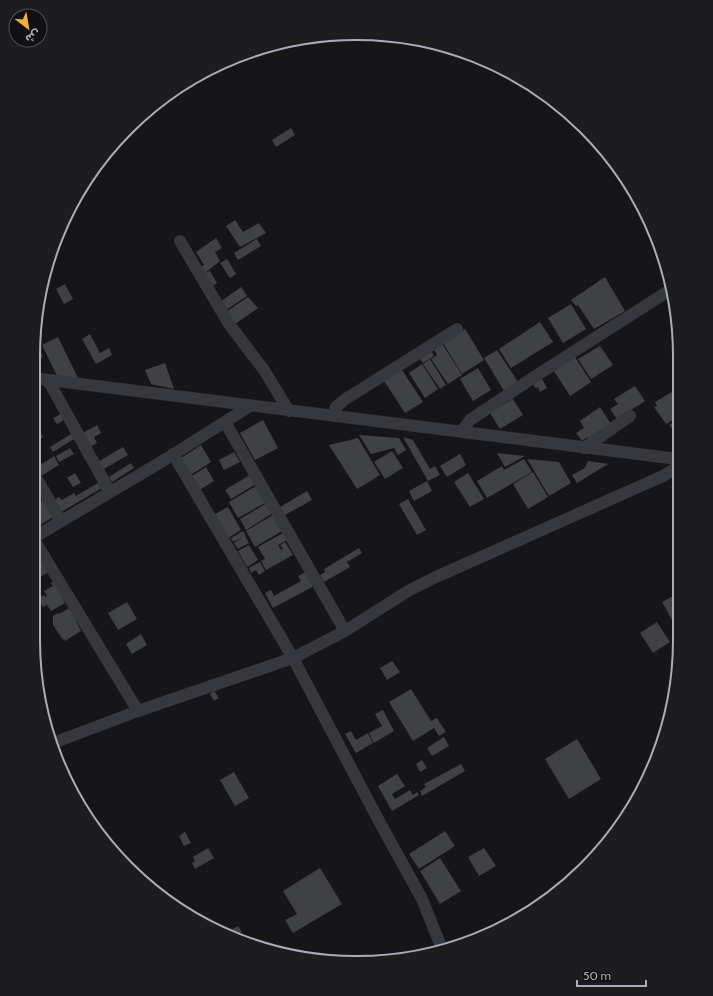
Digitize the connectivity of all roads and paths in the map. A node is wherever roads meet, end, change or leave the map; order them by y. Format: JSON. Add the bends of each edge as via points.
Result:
{"nodes":[{"id":1,"x":180,"y":241,"type":"dead end"},
{"id":2,"x":666,"y":292,"type":"edge"},
{"id":3,"x":457,"y":329,"type":"dead end"},
{"id":4,"x":40,"y":379,"type":"edge"},
{"id":5,"x":48,"y":380,"type":"junction"},
{"id":6,"x":250,"y":406,"type":"junction"},
{"id":7,"x":289,"y":411,"type":"junction"},
{"id":8,"x":333,"y":416,"type":"junction"},
{"id":9,"x":630,"y":416,"type":"dead end"},
{"id":10,"x":225,"y":422,"type":"junction"},
{"id":11,"x":461,"y":432,"type":"junction"},
{"id":12,"x":584,"y":448,"type":"junction"},
{"id":13,"x":173,"y":454,"type":"junction"},
{"id":14,"x":673,"y":458,"type":"edge"},
{"id":15,"x":673,"y":470,"type":"edge"},
{"id":16,"x":40,"y":484,"type":"edge"},
{"id":17,"x":110,"y":492,"type":"junction"},
{"id":18,"x":61,"y":521,"type":"junction"},
{"id":19,"x":40,"y":534,"type":"edge"},
{"id":20,"x":40,"y":550,"type":"edge"},
{"id":21,"x":345,"y":631,"type":"junction"},
{"id":22,"x":292,"y":658,"type":"junction"},
{"id":23,"x":138,"y":711,"type":"junction"},
{"id":24,"x":57,"y":741,"type":"edge"},
{"id":25,"x":440,"y":944,"type":"edge"}],
"edges":[{"from":1,"to":7,"type":"street","via":[[229,324],[264,370]]},
{"from":2,"to":11,"type":"street","via":[[470,420]]},
{"from":3,"to":8,"type":"street","via":[[344,400],[336,407]]},
{"from":4,"to":5,"type":"street"},
{"from":5,"to":6,"type":"street"},
{"from":5,"to":17,"type":"street"},
{"from":6,"to":7,"type":"street"},
{"from":6,"to":10,"type":"street"},
{"from":7,"to":8,"type":"street"},
{"from":8,"to":11,"type":"street"},
{"from":9,"to":12,"type":"street"},
{"from":10,"to":13,"type":"street"},
{"from":10,"to":21,"type":"street"},
{"from":11,"to":12,"type":"street"},
{"from":12,"to":14,"type":"street"},
{"from":13,"to":17,"type":"street"},
{"from":13,"to":22,"type":"street"},
{"from":15,"to":21,"type":"street","via":[[436,577],[408,591]]},
{"from":16,"to":18,"type":"street"},
{"from":17,"to":18,"type":"street"},
{"from":18,"to":19,"type":"street"},
{"from":20,"to":23,"type":"street"},
{"from":21,"to":22,"type":"street"},
{"from":22,"to":23,"type":"street"},
{"from":22,"to":25,"type":"street","via":[[422,899]]},
{"from":23,"to":24,"type":"street"}]}
